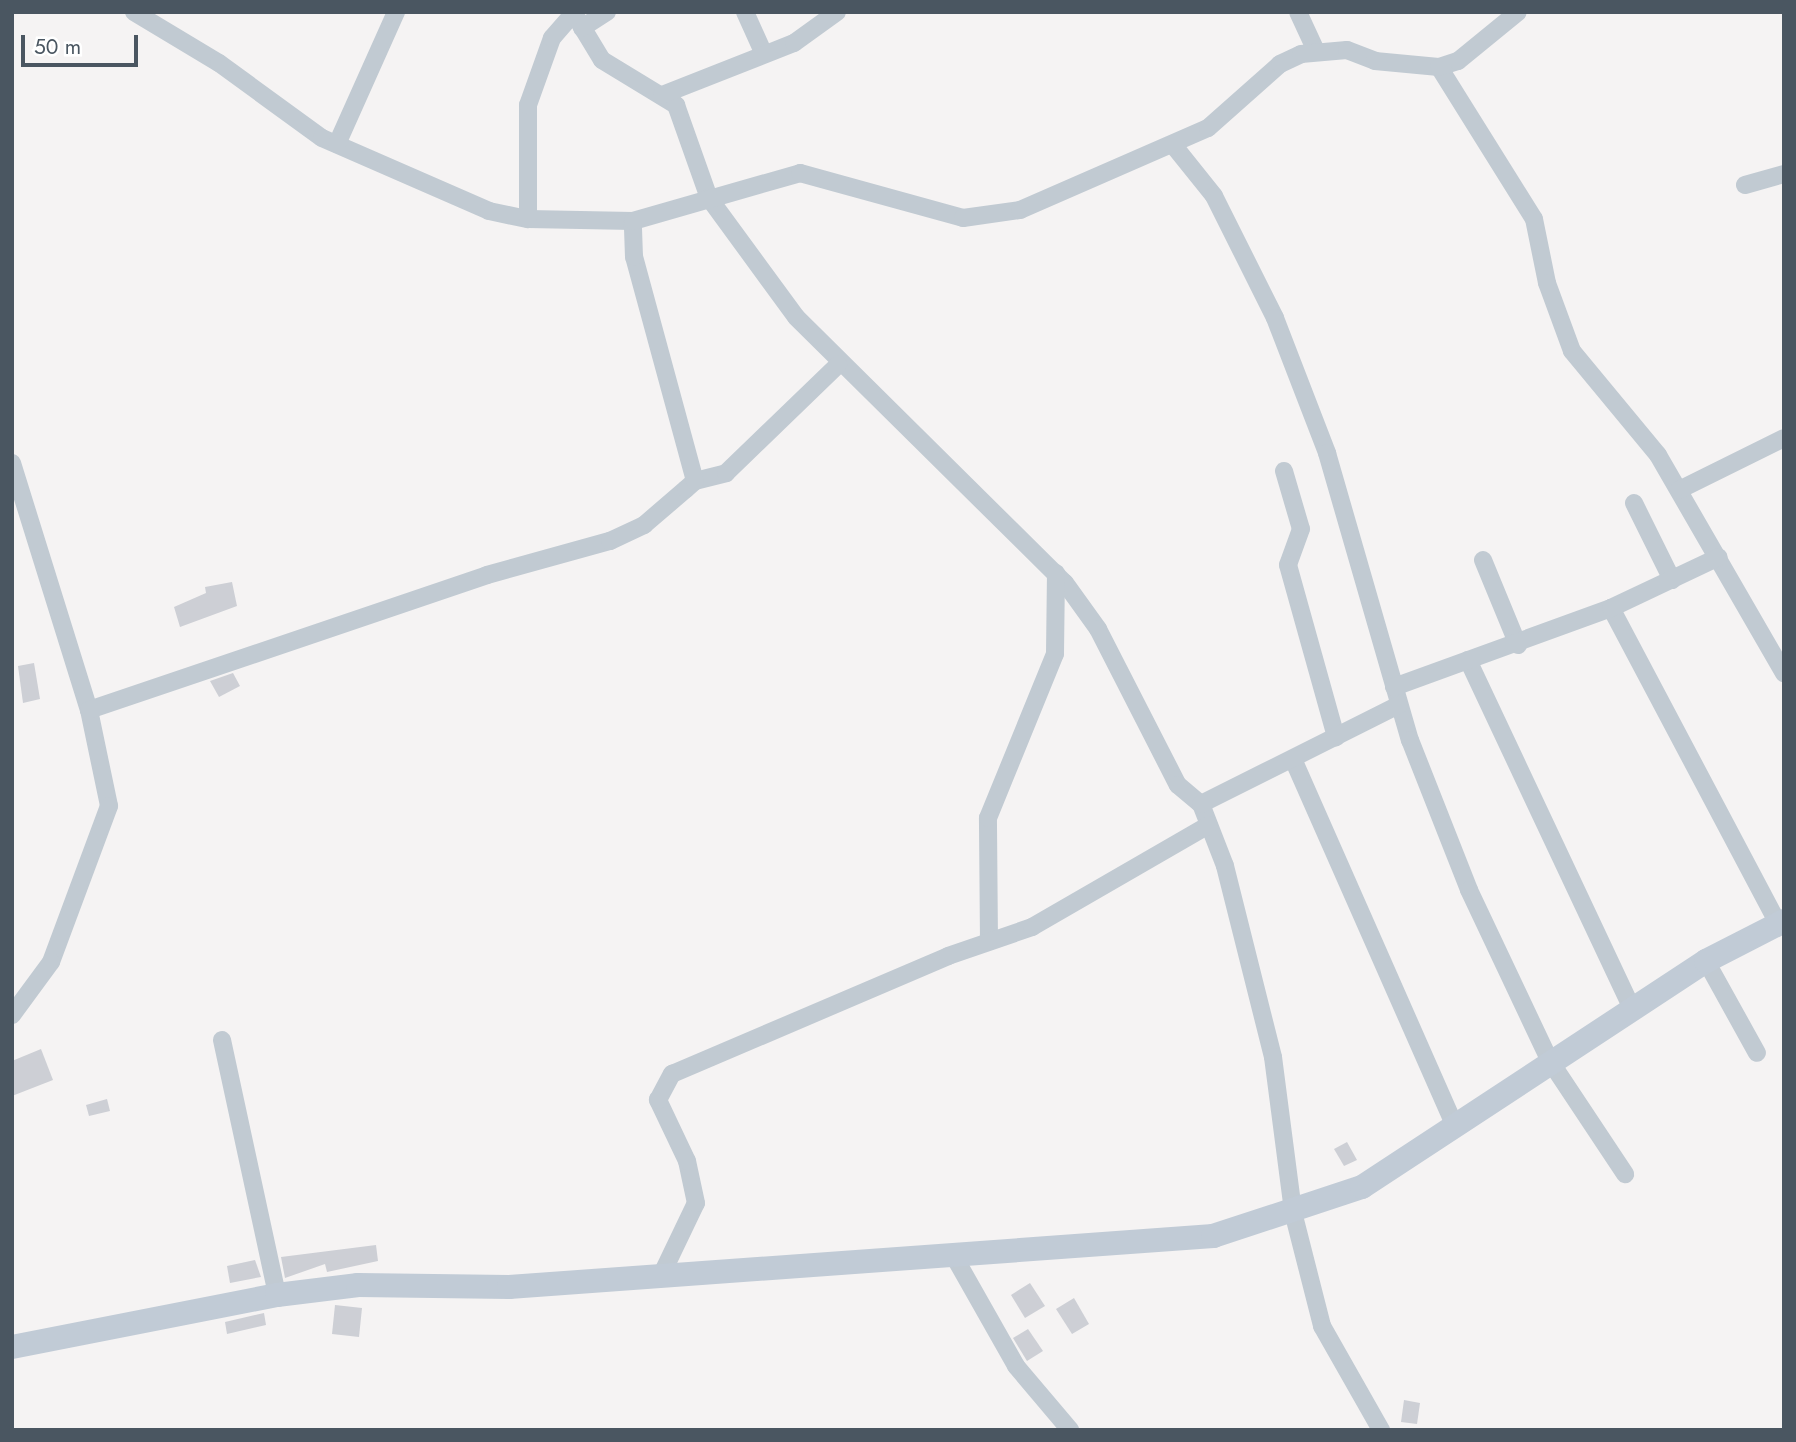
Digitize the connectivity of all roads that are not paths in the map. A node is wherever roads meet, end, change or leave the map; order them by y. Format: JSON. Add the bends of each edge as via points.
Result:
{"nodes":[{"id":1,"x":134,"y":12,"type":"edge"},
{"id":2,"x":396,"y":12,"type":"edge"},
{"id":3,"x":607,"y":12,"type":"edge"},
{"id":4,"x":745,"y":12,"type":"edge"},
{"id":5,"x":837,"y":12,"type":"edge"},
{"id":6,"x":1298,"y":12,"type":"edge"},
{"id":7,"x":1518,"y":12,"type":"edge"},
{"id":8,"x":576,"y":18,"type":"edge"},
{"id":9,"x":1316,"y":51,"type":"junction"},
{"id":10,"x":764,"y":54,"type":"junction"},
{"id":11,"x":1440,"y":67,"type":"junction"},
{"id":12,"x":662,"y":95,"type":"junction"},
{"id":13,"x":337,"y":144,"type":"junction"},
{"id":14,"x":1174,"y":146,"type":"junction"},
{"id":15,"x":1784,"y":174,"type":"edge"},
{"id":16,"x":1745,"y":185,"type":"dead end"},
{"id":17,"x":709,"y":198,"type":"junction"},
{"id":18,"x":528,"y":219,"type":"junction"},
{"id":19,"x":633,"y":221,"type":"junction"},
{"id":20,"x":838,"y":365,"type":"junction"},
{"id":21,"x":1784,"y":438,"type":"edge"},
{"id":22,"x":12,"y":463,"type":"edge"},
{"id":23,"x":1284,"y":471,"type":"dead end"},
{"id":24,"x":695,"y":481,"type":"junction"},
{"id":25,"x":1679,"y":490,"type":"junction"},
{"id":26,"x":1634,"y":503,"type":"dead end"},
{"id":27,"x":1719,"y":558,"type":"junction"},
{"id":28,"x":1483,"y":560,"type":"dead end"},
{"id":29,"x":1056,"y":573,"type":"junction"},
{"id":30,"x":1672,"y":580,"type":"junction"},
{"id":31,"x":1611,"y":608,"type":"junction"},
{"id":32,"x":1518,"y":645,"type":"junction"},
{"id":33,"x":1468,"y":660,"type":"junction"},
{"id":34,"x":1784,"y":673,"type":"edge"},
{"id":35,"x":1394,"y":687,"type":"junction"},
{"id":36,"x":1399,"y":705,"type":"junction"},
{"id":37,"x":89,"y":710,"type":"junction"},
{"id":38,"x":1336,"y":737,"type":"junction"},
{"id":39,"x":1293,"y":759,"type":"junction"},
{"id":40,"x":1201,"y":804,"type":"junction"},
{"id":41,"x":1209,"y":825,"type":"junction"},
{"id":42,"x":1781,"y":923,"type":"edge"},
{"id":43,"x":989,"y":941,"type":"junction"},
{"id":44,"x":1706,"y":961,"type":"junction"},
{"id":45,"x":1632,"y":1008,"type":"junction"},
{"id":46,"x":12,"y":1015,"type":"edge"},
{"id":47,"x":222,"y":1040,"type":"dead end"},
{"id":48,"x":1758,"y":1053,"type":"dead end"},
{"id":49,"x":1550,"y":1060,"type":"junction"},
{"id":50,"x":1454,"y":1124,"type":"junction"},
{"id":51,"x":1625,"y":1174,"type":"dead end"},
{"id":52,"x":1293,"y":1212,"type":"junction"},
{"id":53,"x":956,"y":1258,"type":"junction"},
{"id":54,"x":660,"y":1278,"type":"junction"},
{"id":55,"x":277,"y":1295,"type":"junction"},
{"id":56,"x":12,"y":1347,"type":"edge"},
{"id":57,"x":1070,"y":1430,"type":"edge"},
{"id":58,"x":1381,"y":1430,"type":"edge"}],
"edges":[{"from":1,"to":13,"type":"street"},
{"from":2,"to":13,"type":"street"},
{"from":3,"to":8,"type":"street"},
{"from":4,"to":10,"type":"street"},
{"from":5,"to":10,"type":"street","via":[[822,27]]},
{"from":6,"to":9,"type":"street"},
{"from":7,"to":11,"type":"street","via":[[1458,61]]},
{"from":8,"to":12,"type":"street","via":[[602,60]]},
{"from":8,"to":18,"type":"street","via":[[552,38],[528,105]]},
{"from":9,"to":11,"type":"street"},
{"from":9,"to":14,"type":"street","via":[[1280,64],[1235,108]]},
{"from":10,"to":12,"type":"street"},
{"from":11,"to":25,"type":"street","via":[[1534,219],[1572,351]]},
{"from":12,"to":17,"type":"street","via":[[686,122]]},
{"from":13,"to":18,"type":"street","via":[[489,211]]},
{"from":14,"to":17,"type":"street","via":[[989,217],[925,211],[800,173]]},
{"from":14,"to":35,"type":"street","via":[[1214,196],[1275,318],[1327,453]]},
{"from":15,"to":16,"type":"street"},
{"from":17,"to":19,"type":"street"},
{"from":17,"to":20,"type":"street"},
{"from":18,"to":19,"type":"street"},
{"from":19,"to":24,"type":"street","via":[[634,257]]},
{"from":20,"to":24,"type":"street","via":[[726,473]]},
{"from":20,"to":29,"type":"street","via":[[888,405]]},
{"from":21,"to":25,"type":"street"},
{"from":22,"to":37,"type":"street"},
{"from":23,"to":38,"type":"street","via":[[1301,529],[1288,565]]},
{"from":24,"to":37,"type":"street","via":[[643,525],[610,541],[487,575]]},
{"from":25,"to":27,"type":"street"},
{"from":26,"to":30,"type":"street"},
{"from":27,"to":30,"type":"street"},
{"from":27,"to":34,"type":"street"},
{"from":28,"to":32,"type":"street"},
{"from":29,"to":40,"type":"street","via":[[1098,629],[1178,785]]},
{"from":29,"to":43,"type":"street","via":[[1055,654],[988,818]]},
{"from":30,"to":31,"type":"street"},
{"from":31,"to":32,"type":"street"},
{"from":31,"to":42,"type":"street"},
{"from":32,"to":33,"type":"street"},
{"from":33,"to":35,"type":"street"},
{"from":33,"to":45,"type":"street"},
{"from":35,"to":36,"type":"street"},
{"from":36,"to":38,"type":"street"},
{"from":36,"to":49,"type":"street","via":[[1469,890]]},
{"from":37,"to":46,"type":"street","via":[[109,806],[51,962]]},
{"from":38,"to":39,"type":"street"},
{"from":39,"to":40,"type":"street"},
{"from":39,"to":50,"type":"street"},
{"from":40,"to":41,"type":"street"},
{"from":41,"to":43,"type":"street","via":[[1061,912]]},
{"from":41,"to":52,"type":"street","via":[[1273,1057]]},
{"from":42,"to":44,"type":"street"},
{"from":43,"to":54,"type":"street","via":[[672,1074],[658,1100],[687,1161],[696,1203]]},
{"from":44,"to":45,"type":"street"},
{"from":44,"to":48,"type":"street"},
{"from":45,"to":49,"type":"street"},
{"from":47,"to":55,"type":"street"},
{"from":49,"to":50,"type":"street"},
{"from":49,"to":51,"type":"street"},
{"from":50,"to":52,"type":"street","via":[[1362,1187]]},
{"from":52,"to":53,"type":"street","via":[[1213,1236]]},
{"from":52,"to":58,"type":"street","via":[[1322,1326]]},
{"from":53,"to":54,"type":"street"},
{"from":53,"to":57,"type":"street","via":[[1016,1366]]},
{"from":54,"to":55,"type":"street","via":[[509,1287],[359,1285]]},
{"from":55,"to":56,"type":"street"}]}
